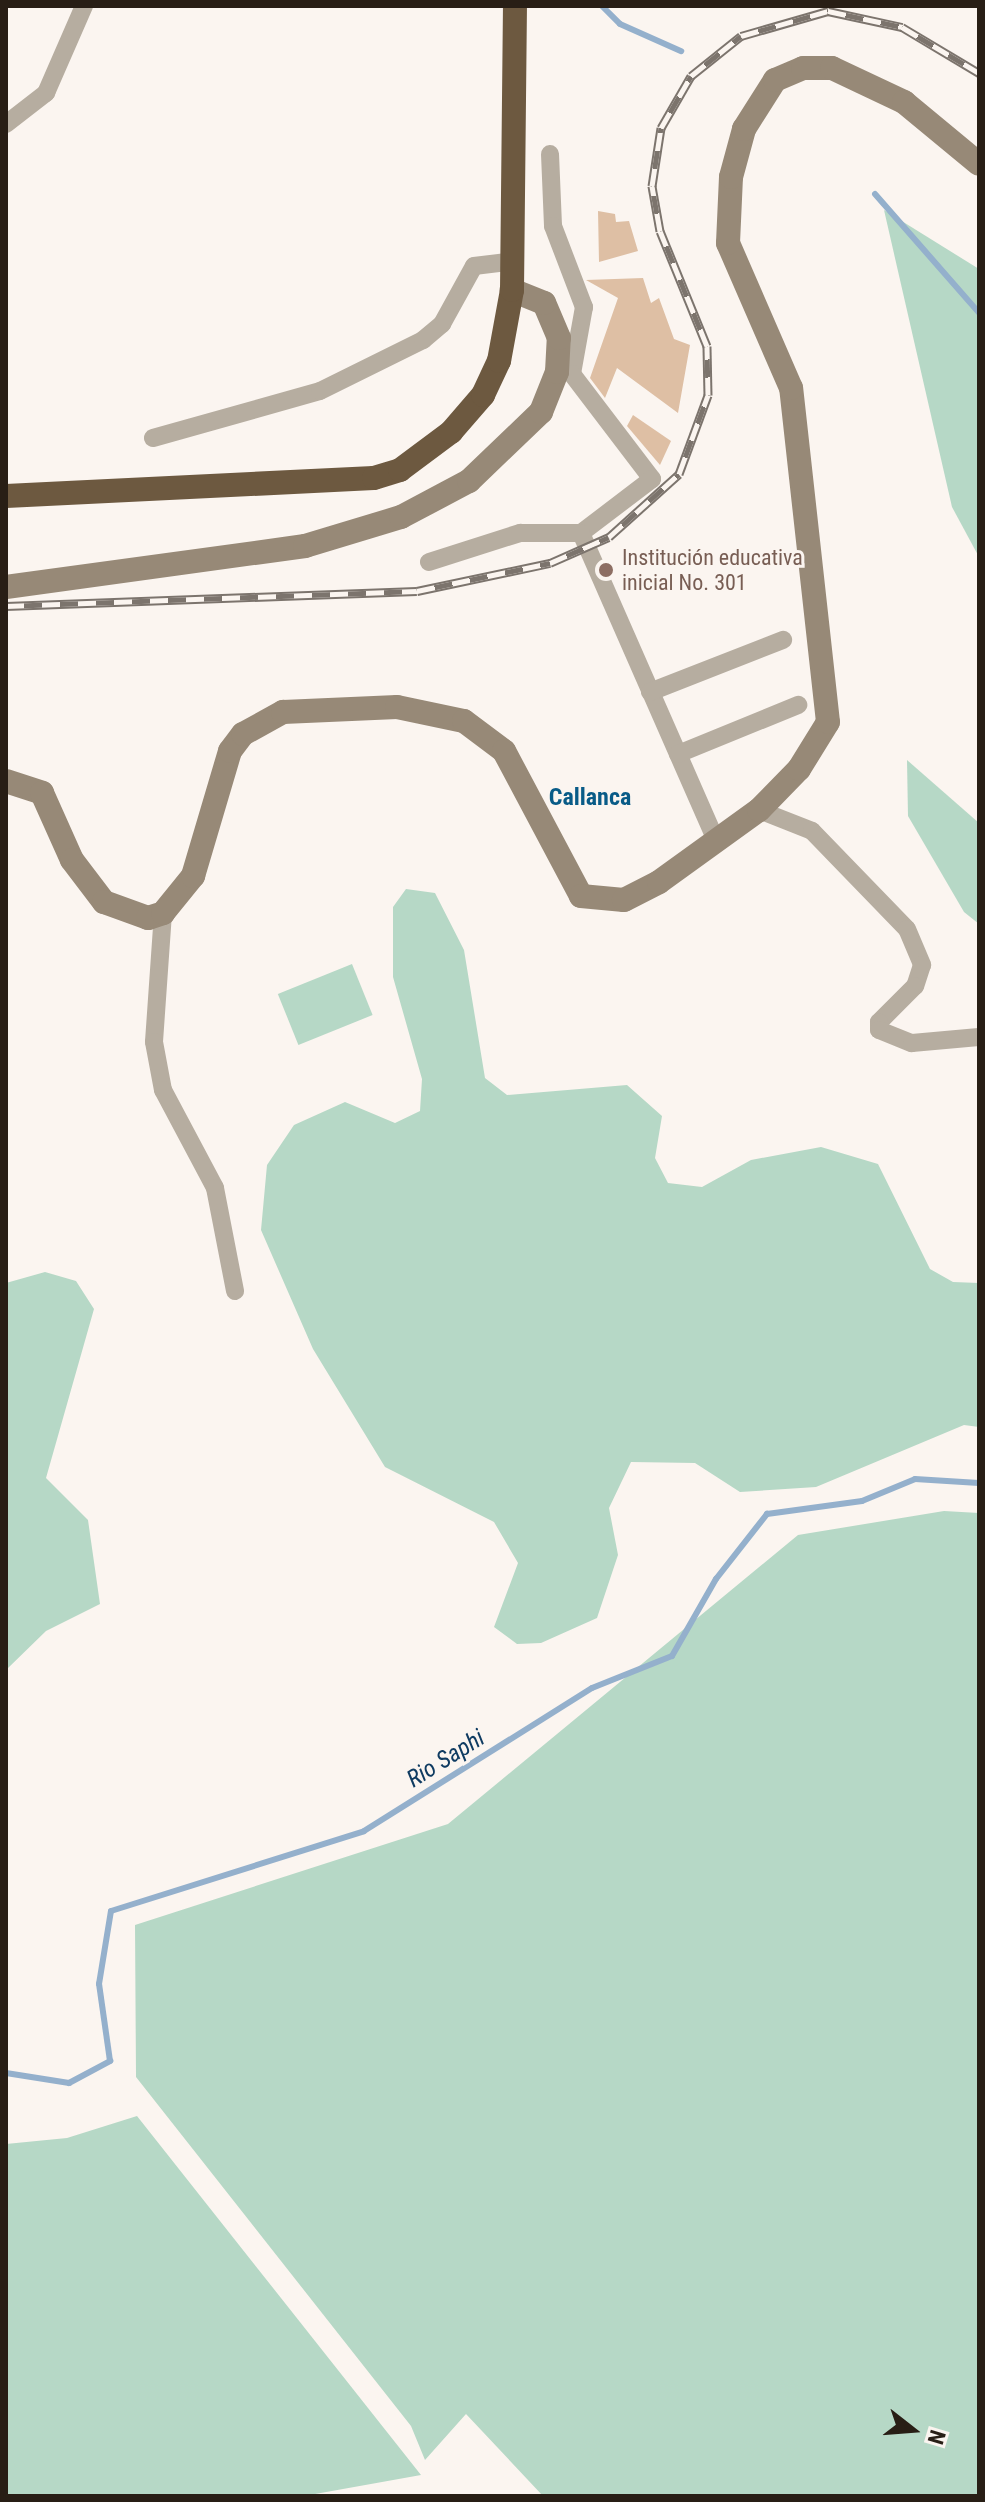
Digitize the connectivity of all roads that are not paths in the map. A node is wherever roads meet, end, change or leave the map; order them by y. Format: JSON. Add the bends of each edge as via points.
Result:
{"nodes":[{"id":1,"x":84,"y":6,"type":"edge"},
{"id":2,"x":515,"y":6,"type":"edge"},
{"id":3,"x":6,"y":124,"type":"edge"},
{"id":4,"x":550,"y":154,"type":"dead end"},
{"id":5,"x":979,"y":164,"type":"edge"},
{"id":6,"x":512,"y":261,"type":"junction"},
{"id":7,"x":512,"y":290,"type":"junction"},
{"id":8,"x":572,"y":374,"type":"junction"},
{"id":9,"x":550,"y":389,"type":"junction"},
{"id":10,"x":153,"y":438,"type":"dead end"},
{"id":11,"x":6,"y":496,"type":"edge"},
{"id":12,"x":581,"y":533,"type":"junction"},
{"id":13,"x":429,"y":562,"type":"dead end"},
{"id":14,"x":6,"y":587,"type":"edge"},
{"id":15,"x":783,"y":640,"type":"dead end"},
{"id":16,"x":650,"y":692,"type":"junction"},
{"id":17,"x":798,"y":705,"type":"dead end"},
{"id":18,"x":678,"y":754,"type":"junction"},
{"id":19,"x":6,"y":781,"type":"edge"},
{"id":20,"x":759,"y":810,"type":"junction"},
{"id":21,"x":716,"y":840,"type":"junction"},
{"id":22,"x":163,"y":913,"type":"junction"},
{"id":23,"x":979,"y":1037,"type":"edge"},
{"id":24,"x":235,"y":1291,"type":"dead end"}],
"edges":[{"from":1,"to":3,"type":"street","via":[[46,93]]},
{"from":2,"to":6,"type":"highway"},
{"from":4,"to":8,"type":"street","via":[[553,226],[584,307]]},
{"from":5,"to":20,"type":"main road","via":[[904,102],[832,68],[803,68],[775,80],[744,129],[731,177],[728,243],[791,388],[829,694],[823,738]]},
{"from":6,"to":7,"type":"highway"},
{"from":6,"to":10,"type":"street","via":[[474,266],[442,324],[398,353],[320,391]]},
{"from":7,"to":9,"type":"main road","via":[[544,303],[559,338]]},
{"from":7,"to":11,"type":"highway","via":[[499,361],[483,395],[435,447],[400,470],[329,484]]},
{"from":8,"to":9,"type":"street"},
{"from":8,"to":12,"type":"street","via":[[652,479]]},
{"from":9,"to":14,"type":"main road","via":[[541,412],[469,481],[401,517],[305,546]]},
{"from":12,"to":13,"type":"street","via":[[520,533]]},
{"from":12,"to":16,"type":"street"},
{"from":15,"to":16,"type":"street"},
{"from":16,"to":18,"type":"street"},
{"from":17,"to":18,"type":"street"},
{"from":18,"to":21,"type":"street"},
{"from":19,"to":22,"type":"main road","via":[[42,793],[72,860],[104,902],[133,917]]},
{"from":20,"to":21,"type":"main road"},
{"from":20,"to":23,"type":"street","via":[[812,831],[907,929],[922,965],[915,986],[879,1030],[912,1043]]},
{"from":21,"to":22,"type":"main road","via":[[624,900],[596,901],[570,881],[520,778],[483,732],[397,707],[283,712],[261,720],[230,751],[205,849],[183,894]]},
{"from":22,"to":24,"type":"street","via":[[154,1042],[163,1090],[215,1188]]}]}
